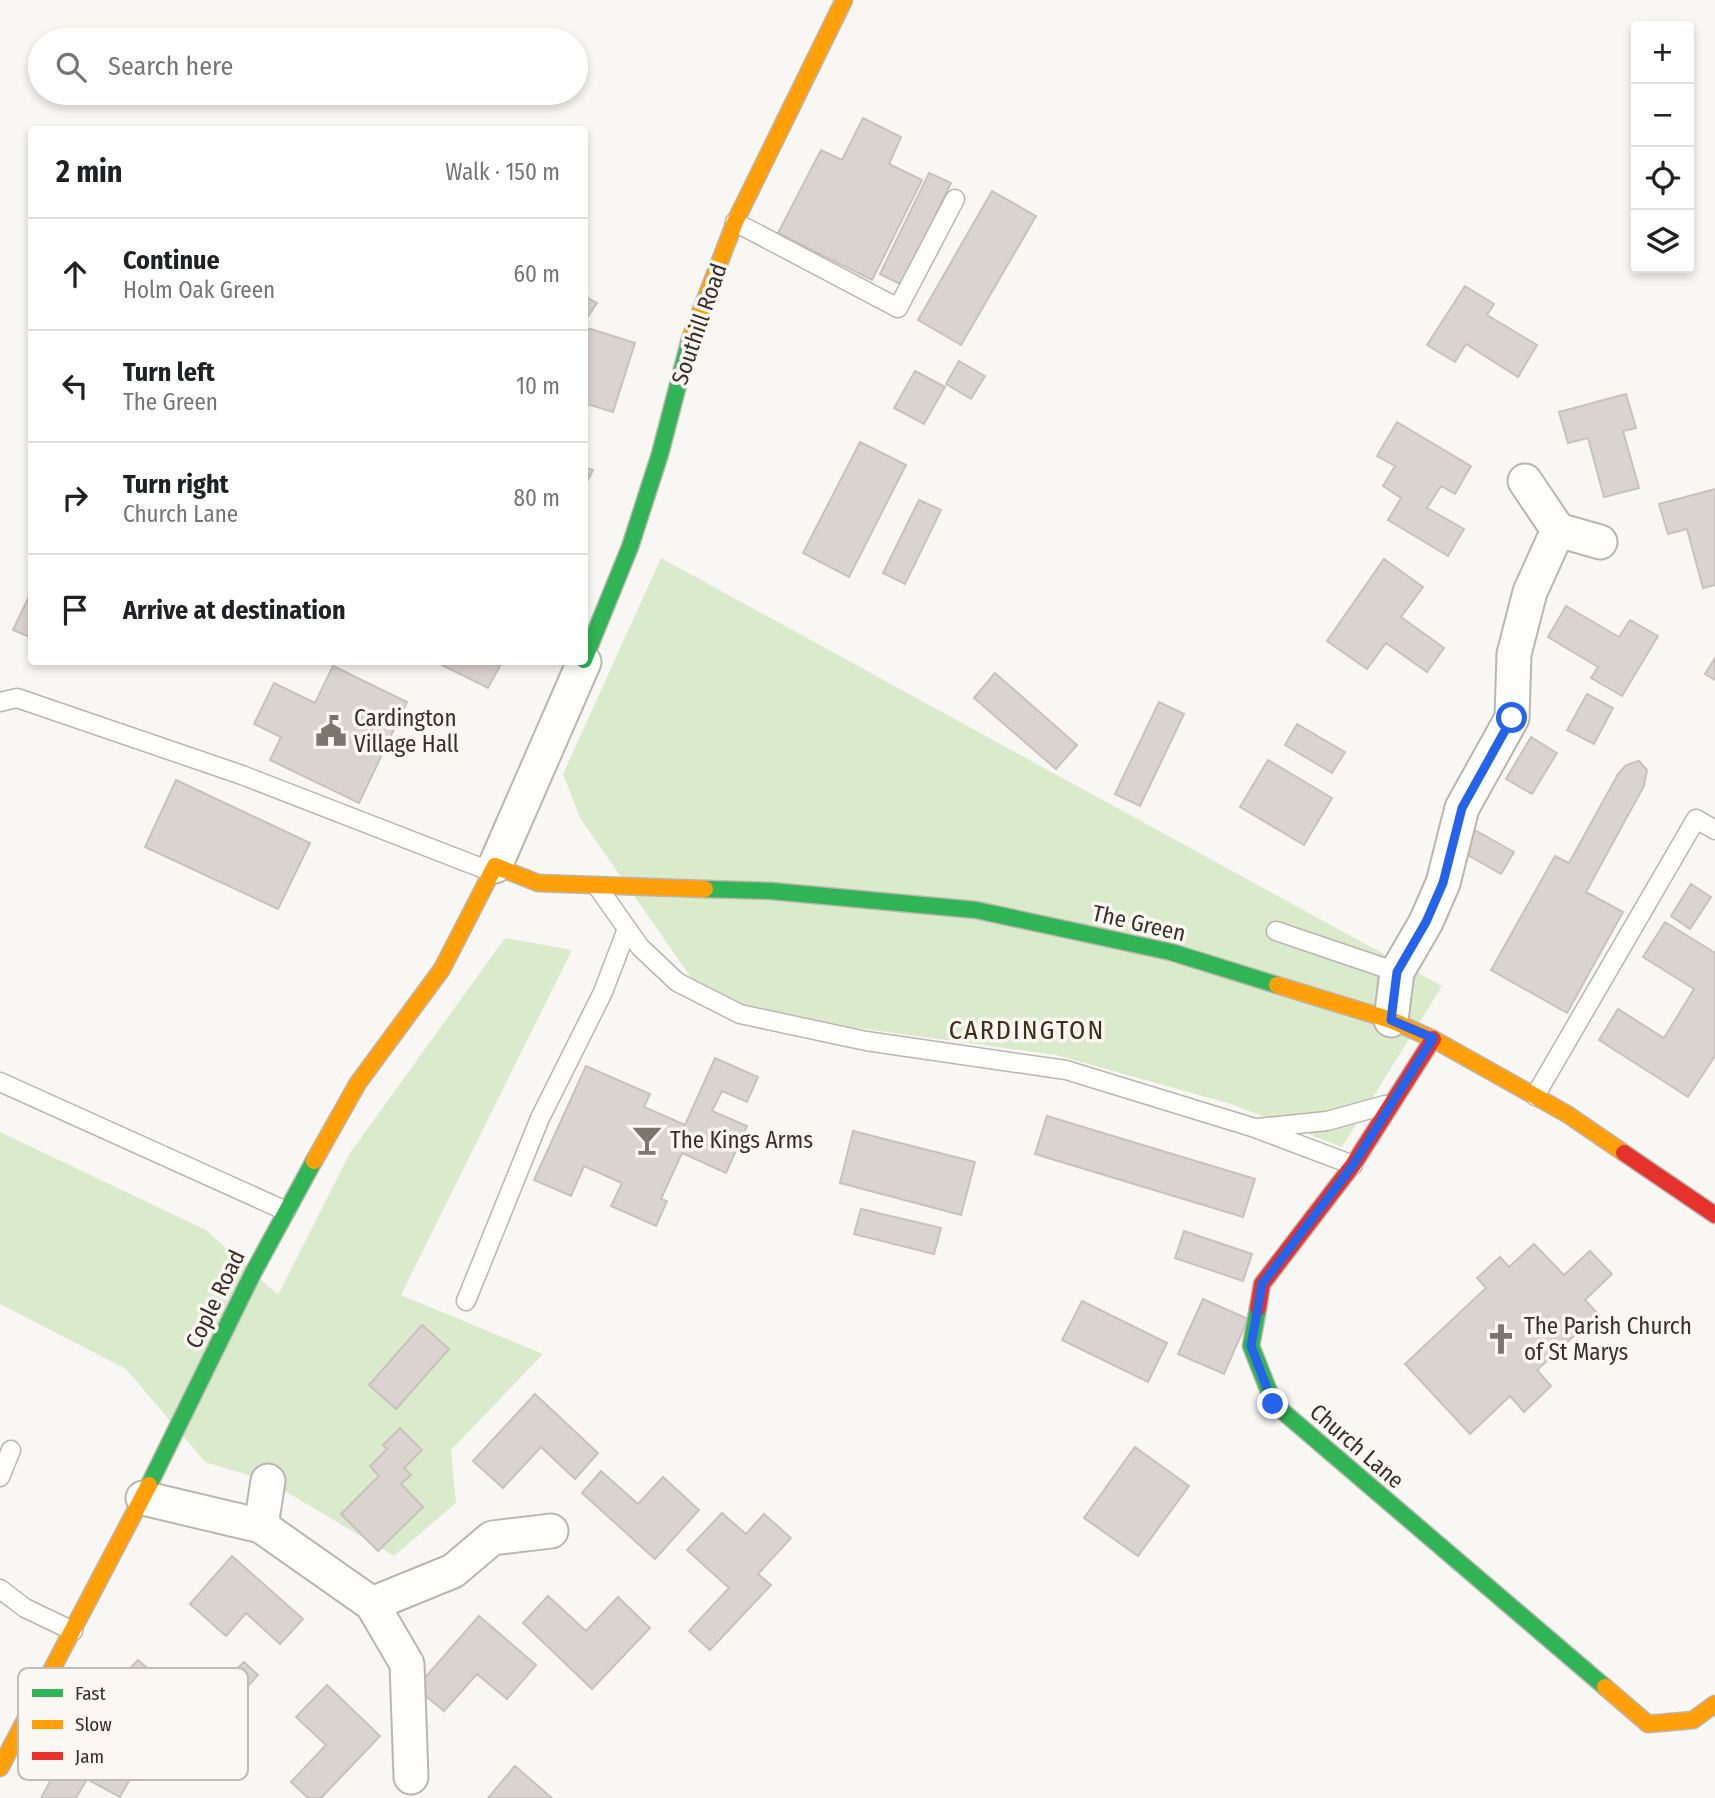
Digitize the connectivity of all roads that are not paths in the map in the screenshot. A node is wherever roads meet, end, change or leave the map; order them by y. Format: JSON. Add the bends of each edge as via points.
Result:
{"nodes":[{"id":1,"x":844,"y":0,"type":"edge"},
{"id":2,"x":955,"y":199,"type":"dead end"},
{"id":3,"x":735,"y":222,"type":"junction"},
{"id":4,"x":1525,"y":481,"type":"dead end"},
{"id":5,"x":1558,"y":530,"type":"junction"},
{"id":6,"x":1600,"y":542,"type":"dead end"},
{"id":7,"x":588,"y":651,"type":"edge"},
{"id":8,"x":582,"y":665,"type":"edge"},
{"id":9,"x":0,"y":702,"type":"edge"},
{"id":10,"x":1715,"y":830,"type":"edge"},
{"id":11,"x":494,"y":869,"type":"junction"},
{"id":12,"x":598,"y":887,"type":"junction"},
{"id":13,"x":627,"y":929,"type":"junction"},
{"id":14,"x":1276,"y":931,"type":"dead end"},
{"id":15,"x":1397,"y":972,"type":"junction"},
{"id":16,"x":1391,"y":1020,"type":"junction"},
{"id":17,"x":1433,"y":1038,"type":"junction"},
{"id":18,"x":0,"y":1082,"type":"edge"},
{"id":19,"x":1535,"y":1096,"type":"junction"},
{"id":20,"x":1392,"y":1104,"type":"junction"},
{"id":21,"x":1255,"y":1128,"type":"junction"},
{"id":22,"x":1353,"y":1165,"type":"junction"},
{"id":23,"x":286,"y":1211,"type":"junction"},
{"id":24,"x":1715,"y":1215,"type":"edge"},
{"id":25,"x":466,"y":1301,"type":"dead end"},
{"id":26,"x":11,"y":1450,"type":"dead end"},
{"id":27,"x":0,"y":1478,"type":"edge"},
{"id":28,"x":268,"y":1481,"type":"dead end"},
{"id":29,"x":144,"y":1498,"type":"junction"},
{"id":30,"x":261,"y":1526,"type":"junction"},
{"id":31,"x":551,"y":1531,"type":"dead end"},
{"id":32,"x":0,"y":1589,"type":"edge"},
{"id":33,"x":372,"y":1604,"type":"junction"},
{"id":34,"x":73,"y":1631,"type":"junction"},
{"id":35,"x":53,"y":1668,"type":"edge"},
{"id":36,"x":1715,"y":1703,"type":"edge"},
{"id":37,"x":18,"y":1734,"type":"edge"},
{"id":38,"x":0,"y":1768,"type":"edge"},
{"id":39,"x":411,"y":1777,"type":"dead end"}],
"edges":[{"from":1,"to":3,"type":"street","name":"Southill Road"},
{"from":2,"to":3,"type":"lane","via":[[898,308]]},
{"from":3,"to":7,"type":"street","name":"Southill Road","via":[[687,347],[631,547]]},
{"from":4,"to":5,"type":"street"},
{"from":5,"to":6,"type":"street"},
{"from":5,"to":15,"type":"street","via":[[1530,592],[1514,654],[1512,718],[1462,808],[1443,883]]},
{"from":8,"to":11,"type":"street","name":"Southill Road"},
{"from":9,"to":11,"type":"lane","via":[[17,698]]},
{"from":10,"to":19,"type":"lane","via":[[1696,819]]},
{"from":11,"to":12,"type":"street","name":"The Green","via":[[538,883]]},
{"from":11,"to":23,"type":"street","name":"Cople Road","via":[[442,969],[358,1083]]},
{"from":12,"to":13,"type":"lane"},
{"from":12,"to":16,"type":"street","name":"The Green","via":[[771,891],[976,910],[1171,952]]},
{"from":13,"to":21,"type":"lane","via":[[677,982],[740,1014],[866,1041],[1066,1070]]},
{"from":13,"to":25,"type":"lane","via":[[603,992],[540,1118]]},
{"from":14,"to":15,"type":"lane"},
{"from":15,"to":16,"type":"street"},
{"from":16,"to":17,"type":"street","name":"The Green"},
{"from":17,"to":19,"type":"street","name":"The Green"},
{"from":17,"to":20,"type":"street","name":"Church Lane"},
{"from":18,"to":23,"type":"lane"},
{"from":19,"to":24,"type":"street","name":"The Green"},
{"from":20,"to":21,"type":"lane","via":[[1327,1121]]},
{"from":20,"to":22,"type":"street","name":"Church Lane"},
{"from":21,"to":22,"type":"lane"},
{"from":22,"to":36,"type":"street","name":"Church Lane","via":[[1262,1284],[1251,1346],[1273,1404],[1648,1724],[1693,1720]]},
{"from":23,"to":29,"type":"street","name":"Cople Road"},
{"from":26,"to":27,"type":"lane"},
{"from":28,"to":30,"type":"street"},
{"from":29,"to":30,"type":"street"},
{"from":29,"to":34,"type":"street","name":"Cople Road"},
{"from":30,"to":33,"type":"street"},
{"from":31,"to":33,"type":"street","via":[[492,1538],[453,1571]]},
{"from":32,"to":34,"type":"lane","via":[[25,1608]]},
{"from":33,"to":39,"type":"street","via":[[407,1664]]},
{"from":34,"to":35,"type":"street","name":"Cople Road"},
{"from":37,"to":38,"type":"street","name":"Cople Road"}]}
